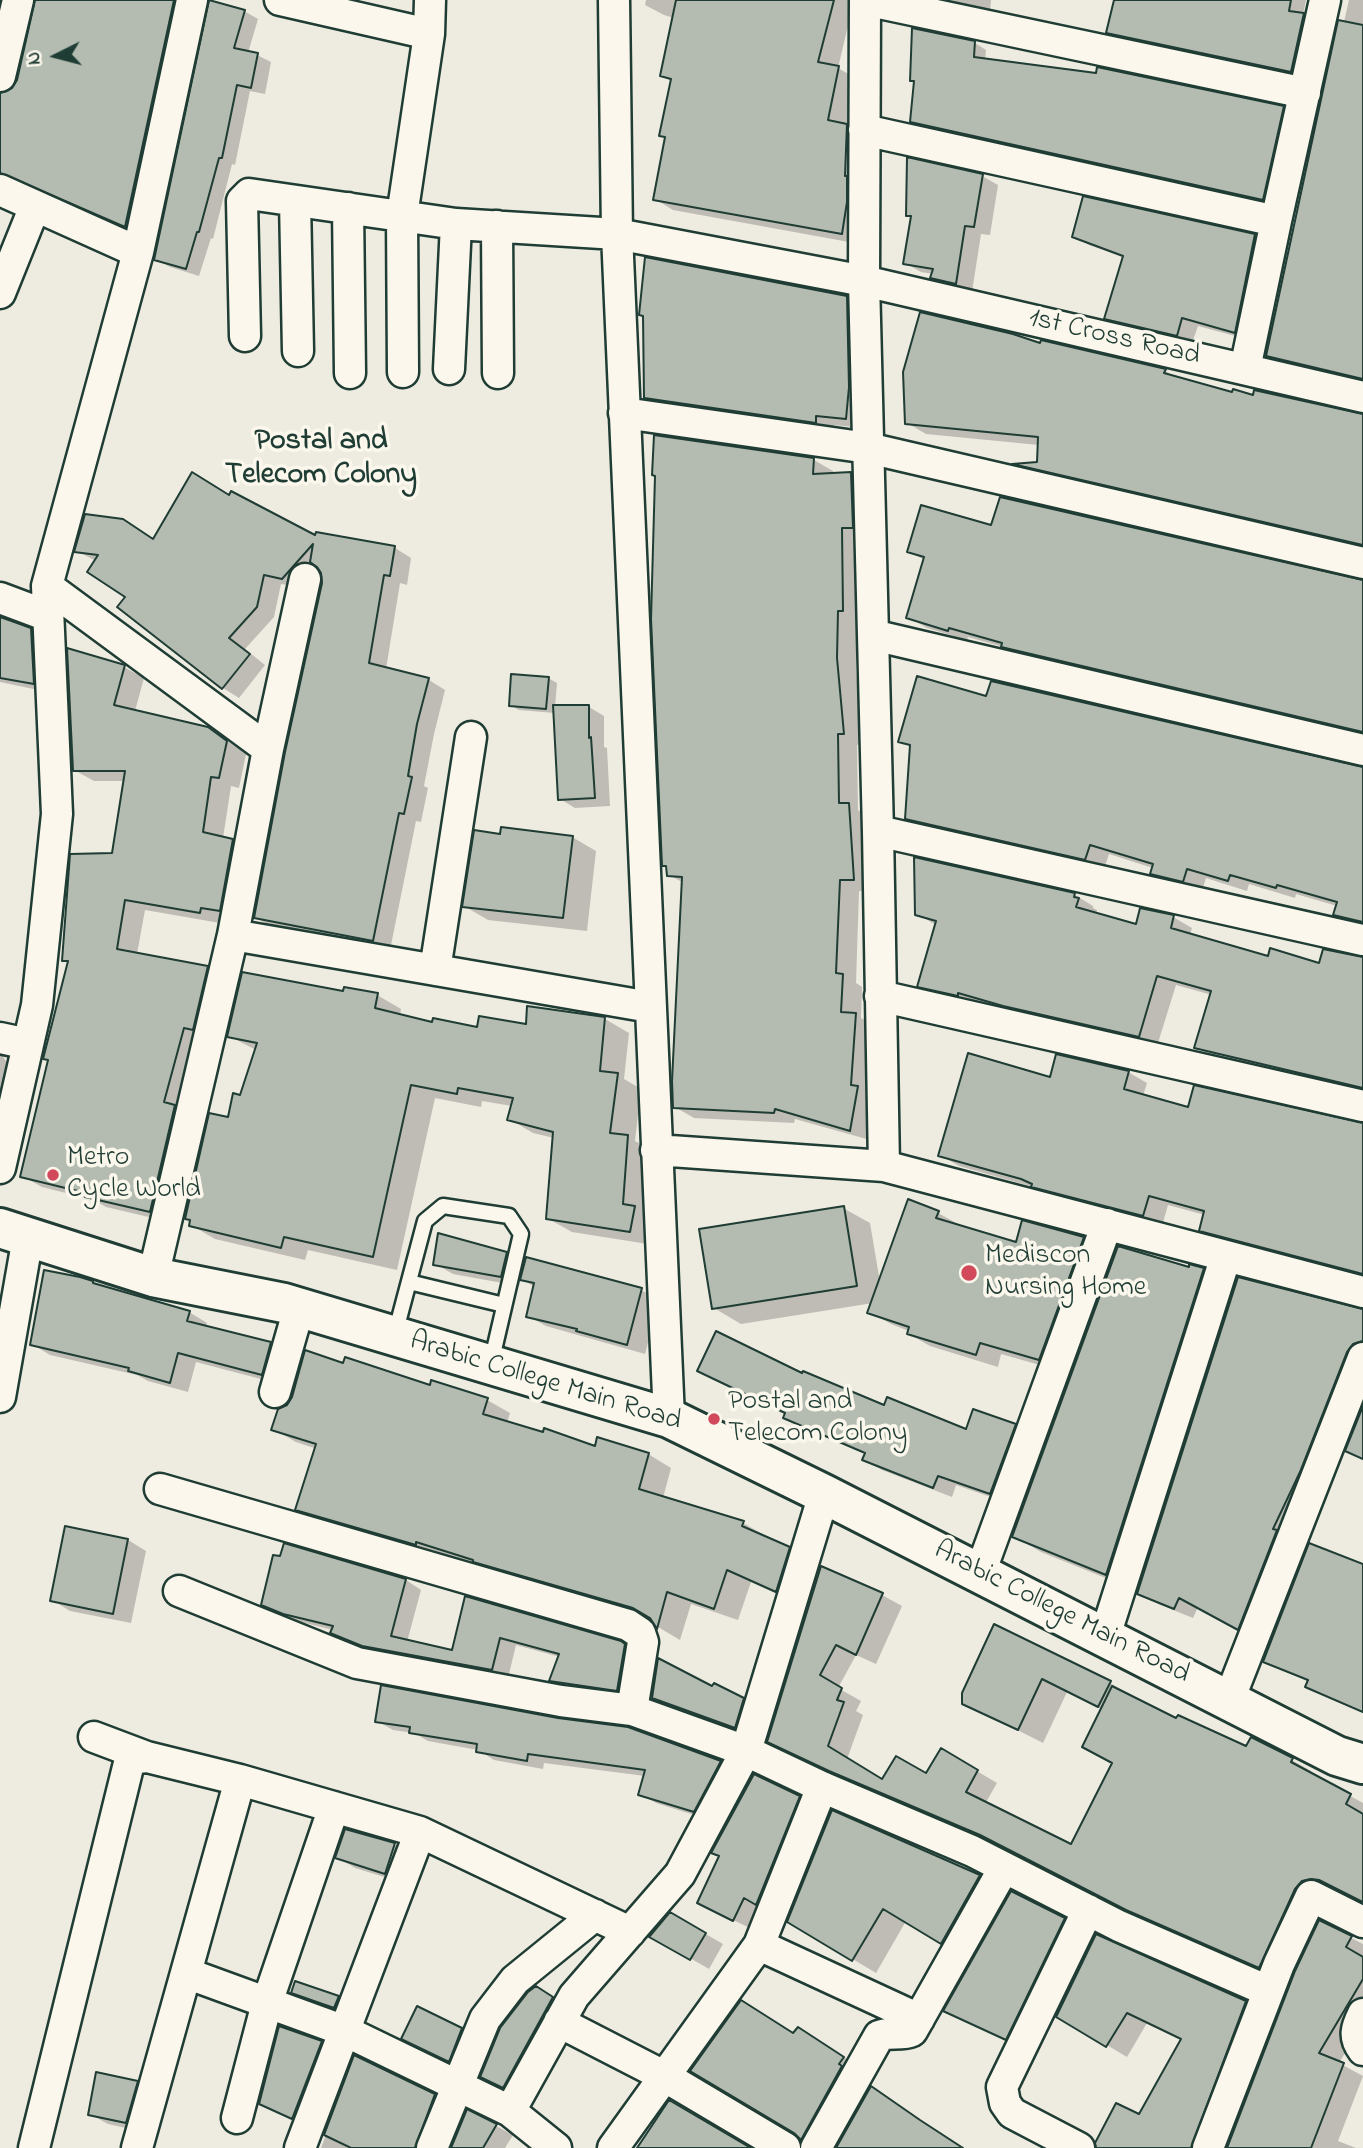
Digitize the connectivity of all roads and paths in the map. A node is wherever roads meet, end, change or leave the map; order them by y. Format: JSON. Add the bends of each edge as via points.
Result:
{"nodes":[{"id":1,"x":18,"y":0,"type":"edge"},
{"id":2,"x":192,"y":0,"type":"edge"},
{"id":3,"x":280,"y":0,"type":"edge"},
{"id":4,"x":430,"y":0,"type":"edge"},
{"id":5,"x":614,"y":0,"type":"edge"},
{"id":6,"x":865,"y":0,"type":"edge"},
{"id":7,"x":1325,"y":0,"type":"edge"},
{"id":8,"x":429,"y":34,"type":"junction"},
{"id":9,"x":0,"y":76,"type":"edge"},
{"id":10,"x":1305,"y":93,"type":"junction"},
{"id":11,"x":864,"y":130,"type":"junction"},
{"id":12,"x":0,"y":190,"type":"edge"},
{"id":13,"x":295,"y":201,"type":"junction"},
{"id":14,"x":35,"y":206,"type":"junction"},
{"id":15,"x":348,"y":208,"type":"junction"},
{"id":16,"x":402,"y":216,"type":"junction"},
{"id":17,"x":1276,"y":221,"type":"junction"},
{"id":18,"x":456,"y":224,"type":"junction"},
{"id":19,"x":497,"y":226,"type":"junction"},
{"id":20,"x":617,"y":234,"type":"junction"},
{"id":21,"x":138,"y":252,"type":"junction"},
{"id":22,"x":864,"y":281,"type":"junction"},
{"id":23,"x":0,"y":293,"type":"edge"},
{"id":24,"x":245,"y":336,"type":"dead end"},
{"id":25,"x":298,"y":351,"type":"dead end"},
{"id":26,"x":449,"y":369,"type":"dead end"},
{"id":27,"x":1245,"y":369,"type":"junction"},
{"id":28,"x":403,"y":372,"type":"dead end"},
{"id":29,"x":350,"y":373,"type":"dead end"},
{"id":30,"x":498,"y":373,"type":"dead end"},
{"id":31,"x":1363,"y":397,"type":"edge"},
{"id":32,"x":624,"y":413,"type":"junction"},
{"id":33,"x":867,"y":448,"type":"junction"},
{"id":34,"x":1363,"y":563,"type":"edge"},
{"id":35,"x":305,"y":579,"type":"dead end"},
{"id":36,"x":47,"y":586,"type":"junction"},
{"id":37,"x":0,"y":598,"type":"edge"},
{"id":38,"x":48,"y":616,"type":"junction"},
{"id":39,"x":873,"y":635,"type":"junction"},
{"id":40,"x":471,"y":737,"type":"dead end"},
{"id":41,"x":268,"y":749,"type":"junction"},
{"id":42,"x":1363,"y":750,"type":"edge"},
{"id":43,"x":878,"y":831,"type":"junction"},
{"id":44,"x":233,"y":935,"type":"junction"},
{"id":45,"x":1363,"y":940,"type":"edge"},
{"id":46,"x":435,"y":970,"type":"junction"},
{"id":47,"x":880,"y":996,"type":"junction"},
{"id":48,"x":650,"y":1007,"type":"junction"},
{"id":49,"x":14,"y":1041,"type":"edge"},
{"id":50,"x":1363,"y":1106,"type":"edge"},
{"id":51,"x":656,"y":1150,"type":"junction"},
{"id":52,"x":884,"y":1166,"type":"junction"},
{"id":53,"x":0,"y":1168,"type":"edge"},
{"id":54,"x":1108,"y":1224,"type":"junction"},
{"id":55,"x":14,"y":1232,"type":"edge"},
{"id":56,"x":1226,"y":1256,"type":"junction"},
{"id":57,"x":153,"y":1278,"type":"junction"},
{"id":58,"x":409,"y":1282,"type":"junction"},
{"id":59,"x":1363,"y":1292,"type":"edge"},
{"id":60,"x":504,"y":1305,"type":"junction"},
{"id":61,"x":299,"y":1308,"type":"junction"},
{"id":62,"x":394,"y":1336,"type":"junction"},
{"id":63,"x":1363,"y":1358,"type":"edge"},
{"id":64,"x":490,"y":1364,"type":"junction"},
{"id":65,"x":275,"y":1392,"type":"dead end"},
{"id":66,"x":0,"y":1397,"type":"edge"},
{"id":67,"x":669,"y":1418,"type":"junction"},
{"id":68,"x":160,"y":1489,"type":"dead end"},
{"id":69,"x":824,"y":1494,"type":"junction"},
{"id":70,"x":981,"y":1573,"type":"junction"},
{"id":71,"x":178,"y":1591,"type":"dead end"},
{"id":72,"x":1105,"y":1636,"type":"junction"},
{"id":73,"x":1229,"y":1700,"type":"junction"},
{"id":74,"x":632,"y":1710,"type":"junction"},
{"id":75,"x":94,"y":1737,"type":"dead end"},
{"id":76,"x":746,"y":1751,"type":"junction"},
{"id":77,"x":147,"y":1757,"type":"junction"},
{"id":78,"x":1363,"y":1764,"type":"edge"},
{"id":79,"x":240,"y":1780,"type":"junction"},
{"id":80,"x":822,"y":1787,"type":"junction"},
{"id":81,"x":334,"y":1807,"type":"junction"},
{"id":82,"x":420,"y":1832,"type":"junction"},
{"id":83,"x":1004,"y":1868,"type":"junction"},
{"id":84,"x":1088,"y":1910,"type":"junction"},
{"id":85,"x":595,"y":1915,"type":"junction"},
{"id":86,"x":1363,"y":1922,"type":"edge"},
{"id":87,"x":631,"y":1933,"type":"junction"},
{"id":88,"x":759,"y":1945,"type":"junction"},
{"id":89,"x":186,"y":1973,"type":"junction"},
{"id":90,"x":1268,"y":1991,"type":"junction"},
{"id":91,"x":267,"y":2003,"type":"junction"},
{"id":92,"x":1363,"y":2014,"type":"edge"},
{"id":93,"x":919,"y":2019,"type":"junction"},
{"id":94,"x":559,"y":2022,"type":"junction"},
{"id":95,"x":345,"y":2031,"type":"junction"},
{"id":96,"x":1363,"y":2050,"type":"edge"},
{"id":97,"x":664,"y":2076,"type":"junction"},
{"id":98,"x":457,"y":2085,"type":"junction"},
{"id":99,"x":510,"y":2111,"type":"junction"},
{"id":100,"x":237,"y":2118,"type":"dead end"},
{"id":101,"x":34,"y":2148,"type":"edge"},
{"id":102,"x":137,"y":2148,"type":"edge"},
{"id":103,"x":300,"y":2148,"type":"edge"},
{"id":104,"x":432,"y":2148,"type":"edge"},
{"id":105,"x":556,"y":2148,"type":"edge"},
{"id":106,"x":613,"y":2148,"type":"edge"},
{"id":107,"x":785,"y":2148,"type":"edge"},
{"id":108,"x":816,"y":2148,"type":"edge"},
{"id":109,"x":1079,"y":2148,"type":"edge"},
{"id":110,"x":1208,"y":2148,"type":"edge"}],
"edges":[{"from":1,"to":9,"type":"street"},
{"from":2,"to":21,"type":"street"},
{"from":3,"to":8,"type":"street"},
{"from":4,"to":8,"type":"street"},
{"from":5,"to":20,"type":"street"},
{"from":6,"to":10,"type":"street"},
{"from":6,"to":11,"type":"street"},
{"from":7,"to":10,"type":"street"},
{"from":8,"to":16,"type":"street"},
{"from":10,"to":17,"type":"street"},
{"from":11,"to":17,"type":"street"},
{"from":11,"to":22,"type":"street"},
{"from":12,"to":14,"type":"street"},
{"from":13,"to":15,"type":"street","name":"1st Cross Road"},
{"from":13,"to":24,"type":"street","name":"1st Cross Road","via":[[249,194],[242,201]]},
{"from":13,"to":25,"type":"street"},
{"from":14,"to":21,"type":"street"},
{"from":14,"to":23,"type":"street"},
{"from":15,"to":16,"type":"street","name":"1st Cross Road"},
{"from":15,"to":29,"type":"street"},
{"from":16,"to":18,"type":"street","name":"1st Cross Road"},
{"from":16,"to":28,"type":"street"},
{"from":17,"to":27,"type":"street"},
{"from":18,"to":19,"type":"street","name":"1st Cross Road"},
{"from":18,"to":26,"type":"street"},
{"from":19,"to":20,"type":"street","name":"1st Cross Road"},
{"from":19,"to":30,"type":"street"},
{"from":20,"to":22,"type":"street","name":"1st Cross Road"},
{"from":20,"to":32,"type":"street"},
{"from":21,"to":36,"type":"street"},
{"from":22,"to":27,"type":"street","name":"1st Cross Road"},
{"from":22,"to":33,"type":"street"},
{"from":27,"to":31,"type":"street","name":"1st Cross Road"},
{"from":32,"to":33,"type":"street"},
{"from":32,"to":48,"type":"street"},
{"from":33,"to":34,"type":"street"},
{"from":33,"to":39,"type":"street"},
{"from":35,"to":41,"type":"street"},
{"from":36,"to":38,"type":"street"},
{"from":36,"to":41,"type":"street"},
{"from":37,"to":38,"type":"street"},
{"from":38,"to":49,"type":"street","via":[[57,814],[37,1005]]},
{"from":39,"to":42,"type":"street"},
{"from":39,"to":43,"type":"street"},
{"from":40,"to":46,"type":"street"},
{"from":41,"to":44,"type":"street"},
{"from":43,"to":45,"type":"street"},
{"from":43,"to":47,"type":"street"},
{"from":44,"to":46,"type":"street"},
{"from":44,"to":57,"type":"street"},
{"from":46,"to":48,"type":"street"},
{"from":47,"to":50,"type":"street"},
{"from":47,"to":52,"type":"street"},
{"from":48,"to":51,"type":"street"},
{"from":49,"to":53,"type":"street"},
{"from":51,"to":52,"type":"street"},
{"from":51,"to":67,"type":"street"},
{"from":52,"to":54,"type":"street"},
{"from":54,"to":56,"type":"street"},
{"from":54,"to":70,"type":"street"},
{"from":55,"to":57,"type":"main road","name":"Arabic College Main Road"},
{"from":55,"to":66,"type":"street"},
{"from":56,"to":59,"type":"street"},
{"from":56,"to":72,"type":"street"},
{"from":57,"to":61,"type":"main road","name":"Arabic College Main Road"},
{"from":58,"to":60,"type":"lane"},
{"from":58,"to":60,"type":"lane","via":[[425,1221],[443,1206],[509,1216],[521,1234]]},
{"from":58,"to":62,"type":"lane"},
{"from":60,"to":64,"type":"lane"},
{"from":61,"to":62,"type":"main road","name":"Arabic College Main Road"},
{"from":61,"to":65,"type":"street"},
{"from":62,"to":64,"type":"main road","name":"Arabic College Main Road"},
{"from":63,"to":73,"type":"street"},
{"from":64,"to":67,"type":"main road","name":"Arabic College Main Road"},
{"from":67,"to":69,"type":"main road","name":"Arabic College Main Road"},
{"from":68,"to":74,"type":"street","via":[[628,1625],[640,1633],[643,1642]]},
{"from":69,"to":70,"type":"main road","name":"Arabic College Main Road"},
{"from":69,"to":76,"type":"street"},
{"from":70,"to":72,"type":"main road","name":"Arabic College Main Road"},
{"from":71,"to":74,"type":"street","via":[[357,1664]]},
{"from":72,"to":73,"type":"main road","name":"Arabic College Main Road"},
{"from":73,"to":78,"type":"main road","name":"Arabic College Main Road","via":[[1337,1756]]},
{"from":74,"to":76,"type":"street"},
{"from":75,"to":77,"type":"street"},
{"from":76,"to":80,"type":"street"},
{"from":76,"to":87,"type":"street","via":[[680,1874]]},
{"from":77,"to":79,"type":"street"},
{"from":77,"to":101,"type":"street","via":[[130,1763]]},
{"from":79,"to":81,"type":"street"},
{"from":79,"to":89,"type":"street"},
{"from":80,"to":83,"type":"street"},
{"from":80,"to":88,"type":"street"},
{"from":81,"to":82,"type":"street"},
{"from":81,"to":91,"type":"street"},
{"from":82,"to":85,"type":"street"},
{"from":82,"to":95,"type":"street"},
{"from":83,"to":84,"type":"street"},
{"from":83,"to":93,"type":"street"},
{"from":84,"to":90,"type":"street"},
{"from":84,"to":109,"type":"street","via":[[1002,2087],[1012,2113]]},
{"from":85,"to":87,"type":"street"},
{"from":85,"to":98,"type":"street","via":[[515,1980],[485,2019]]},
{"from":86,"to":90,"type":"street","via":[[1311,1896]]},
{"from":87,"to":94,"type":"street","via":[[574,1996]]},
{"from":88,"to":93,"type":"street"},
{"from":88,"to":97,"type":"street"},
{"from":89,"to":91,"type":"street"},
{"from":89,"to":102,"type":"street"},
{"from":90,"to":110,"type":"street"},
{"from":91,"to":95,"type":"street"},
{"from":91,"to":100,"type":"street"},
{"from":92,"to":96,"type":"street","via":[[1356,2041]]},
{"from":93,"to":108,"type":"street","via":[[905,2034],[879,2036]]},
{"from":94,"to":97,"type":"street"},
{"from":94,"to":99,"type":"street"},
{"from":95,"to":98,"type":"street"},
{"from":95,"to":103,"type":"street"},
{"from":97,"to":106,"type":"street"},
{"from":97,"to":107,"type":"street"},
{"from":98,"to":99,"type":"street"},
{"from":98,"to":104,"type":"street"},
{"from":99,"to":105,"type":"street"}]}
